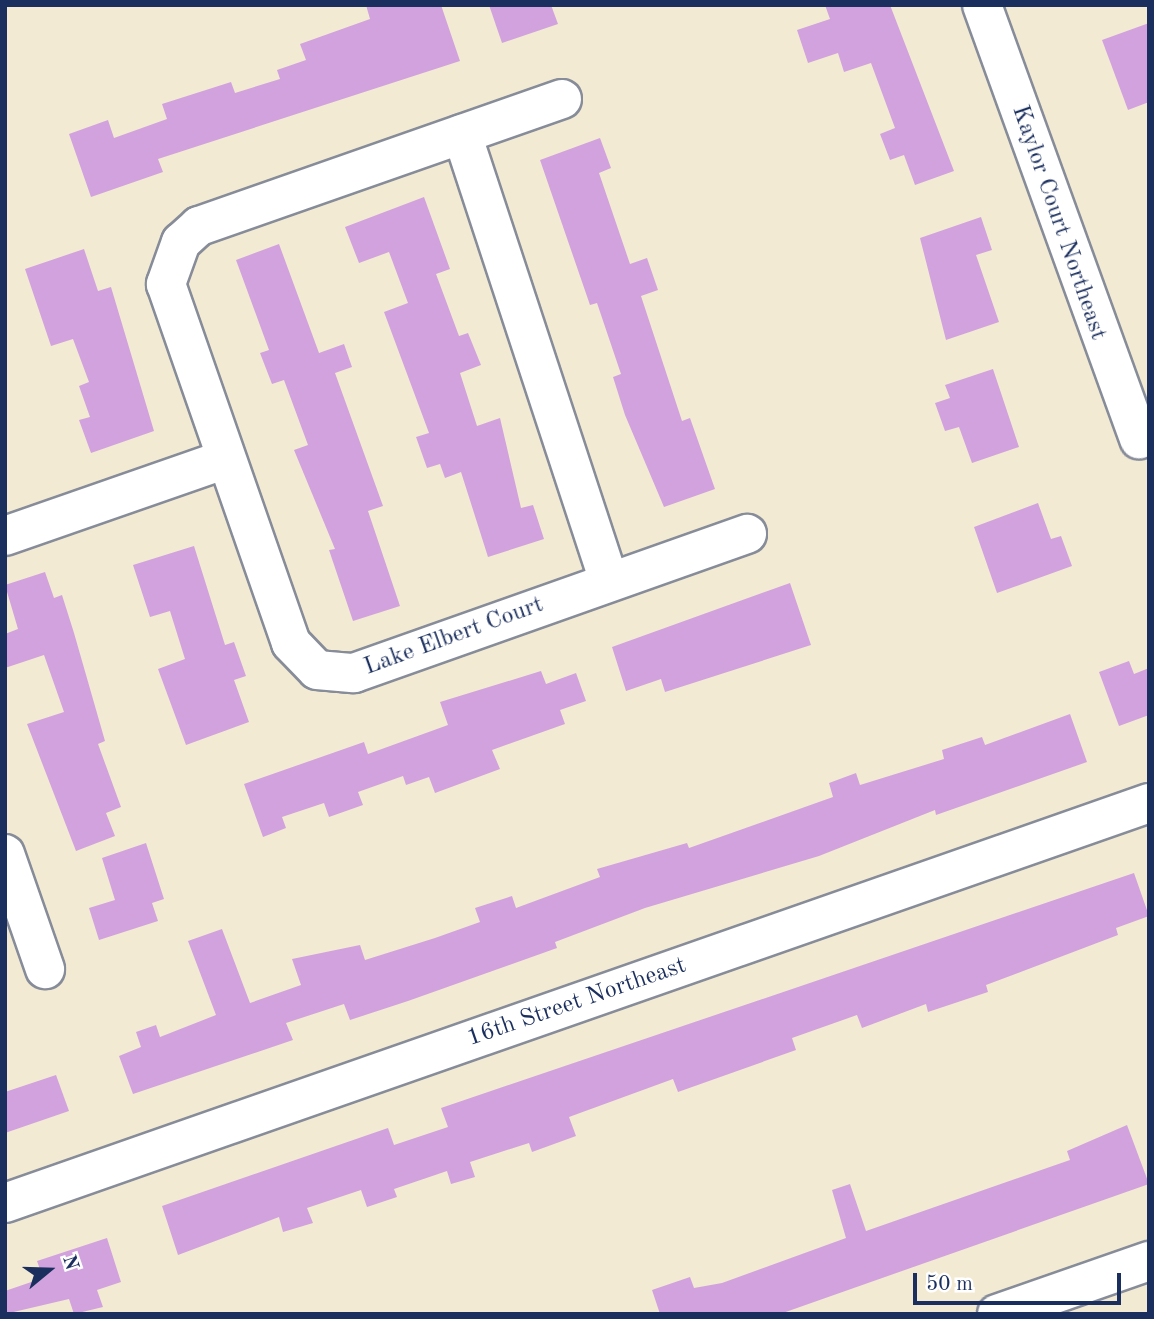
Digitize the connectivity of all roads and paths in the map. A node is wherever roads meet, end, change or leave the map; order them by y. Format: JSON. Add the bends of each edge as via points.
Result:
{"nodes":[{"id":1,"x":982,"y":5,"type":"edge"},
{"id":2,"x":562,"y":99,"type":"dead end"},
{"id":3,"x":462,"y":134,"type":"junction"},
{"id":4,"x":1139,"y":439,"type":"dead end"},
{"id":5,"x":226,"y":459,"type":"junction"},
{"id":6,"x":747,"y":534,"type":"dead end"},
{"id":7,"x":5,"y":536,"type":"edge"},
{"id":8,"x":609,"y":581,"type":"junction"},
{"id":9,"x":1149,"y":803,"type":"edge"},
{"id":10,"x":5,"y":854,"type":"edge"},
{"id":11,"x":45,"y":969,"type":"dead end"},
{"id":12,"x":5,"y":1203,"type":"edge"},
{"id":13,"x":1149,"y":1261,"type":"edge"},
{"id":14,"x":997,"y":1314,"type":"edge"}],
"edges":[{"from":1,"to":4,"type":"street","name":"Kaylor Court Northeast"},
{"from":2,"to":3,"type":"street","name":"Lake Elbert Court"},
{"from":3,"to":5,"type":"street","name":"Lake Elbert Court","via":[[199,226],[181,242],[166,284]]},
{"from":3,"to":8,"type":"street"},
{"from":5,"to":7,"type":"street"},
{"from":5,"to":8,"type":"street","name":"Lake Elbert Court","via":[[292,643],[317,670],[354,673]]},
{"from":6,"to":8,"type":"street","name":"Lake Elbert Court"},
{"from":9,"to":12,"type":"street","name":"16th Street Northeast"},
{"from":10,"to":11,"type":"street"},
{"from":13,"to":14,"type":"street"}]}
